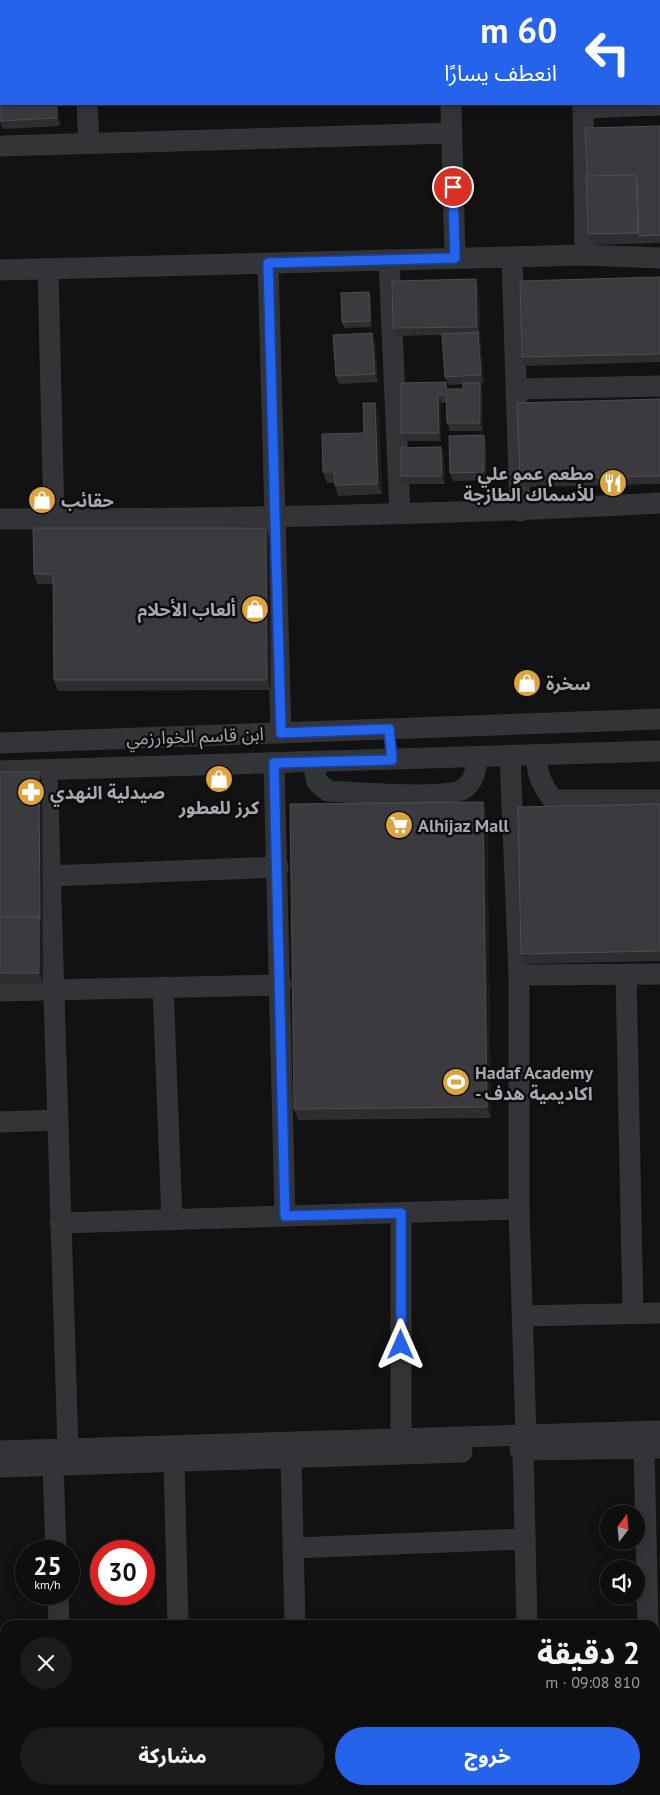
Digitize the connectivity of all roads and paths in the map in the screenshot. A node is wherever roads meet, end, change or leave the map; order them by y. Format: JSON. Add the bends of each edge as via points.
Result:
{"nodes":[{"id":1,"x":87,"y":105,"type":"edge"},
{"id":2,"x":451,"y":105,"type":"edge"},
{"id":3,"x":660,"y":105,"type":"edge"},
{"id":4,"x":583,"y":106,"type":"edge"},
{"id":5,"x":452,"y":133,"type":"junction"},
{"id":6,"x":89,"y":144,"type":"junction"},
{"id":7,"x":0,"y":146,"type":"edge"},
{"id":8,"x":585,"y":255,"type":"junction"},
{"id":9,"x":512,"y":257,"type":"junction"},
{"id":10,"x":455,"y":258,"type":"junction"},
{"id":11,"x":660,"y":258,"type":"edge"},
{"id":12,"x":389,"y":260,"type":"junction"},
{"id":13,"x":268,"y":263,"type":"junction"},
{"id":14,"x":48,"y":269,"type":"junction"},
{"id":15,"x":0,"y":270,"type":"edge"},
{"id":16,"x":660,"y":386,"type":"edge"},
{"id":17,"x":516,"y":389,"type":"junction"},
{"id":18,"x":660,"y":503,"type":"edge"},
{"id":19,"x":520,"y":511,"type":"junction"},
{"id":20,"x":400,"y":514,"type":"junction"},
{"id":21,"x":277,"y":517,"type":"junction"},
{"id":22,"x":0,"y":519,"type":"edge"},
{"id":23,"x":54,"y":519,"type":"junction"},
{"id":24,"x":660,"y":719,"type":"edge"},
{"id":25,"x":389,"y":729,"type":"junction"},
{"id":26,"x":281,"y":733,"type":"junction"},
{"id":27,"x":0,"y":742,"type":"edge"},
{"id":28,"x":660,"y":752,"type":"edge"},
{"id":29,"x":537,"y":755,"type":"junction"},
{"id":30,"x":510,"y":756,"type":"junction"},
{"id":31,"x":477,"y":757,"type":"junction"},
{"id":32,"x":392,"y":760,"type":"junction"},
{"id":33,"x":313,"y":762,"type":"junction"},
{"id":34,"x":274,"y":763,"type":"junction"},
{"id":35,"x":47,"y":770,"type":"junction"},
{"id":36,"x":0,"y":771,"type":"edge"},
{"id":37,"x":660,"y":800,"type":"edge"},
{"id":38,"x":278,"y":867,"type":"junction"},
{"id":39,"x":50,"y":876,"type":"junction"},
{"id":40,"x":626,"y":974,"type":"junction"},
{"id":41,"x":660,"y":974,"type":"edge"},
{"id":42,"x":519,"y":975,"type":"junction"},
{"id":43,"x":281,"y":985,"type":"junction"},
{"id":44,"x":163,"y":987,"type":"junction"},
{"id":45,"x":53,"y":990,"type":"junction"},
{"id":46,"x":0,"y":991,"type":"edge"},
{"id":47,"x":57,"y":1120,"type":"junction"},
{"id":48,"x":0,"y":1122,"type":"edge"},
{"id":49,"x":519,"y":1209,"type":"junction"},
{"id":50,"x":401,"y":1213,"type":"junction"},
{"id":51,"x":285,"y":1216,"type":"junction"},
{"id":52,"x":172,"y":1220,"type":"junction"},
{"id":53,"x":60,"y":1224,"type":"junction"},
{"id":54,"x":633,"y":1313,"type":"junction"},
{"id":55,"x":660,"y":1313,"type":"edge"},
{"id":56,"x":522,"y":1316,"type":"junction"},
{"id":57,"x":660,"y":1431,"type":"edge"},
{"id":58,"x":401,"y":1439,"type":"junction"},
{"id":59,"x":525,"y":1443,"type":"junction"},
{"id":60,"x":68,"y":1448,"type":"junction"},
{"id":61,"x":652,"y":1448,"type":"edge"},
{"id":62,"x":0,"y":1451,"type":"edge"},
{"id":63,"x":291,"y":1457,"type":"junction"},
{"id":64,"x":174,"y":1461,"type":"junction"},
{"id":65,"x":53,"y":1465,"type":"junction"},
{"id":66,"x":0,"y":1467,"type":"edge"},
{"id":67,"x":56,"y":1540,"type":"edge"},
{"id":68,"x":525,"y":1540,"type":"junction"},
{"id":69,"x":293,"y":1548,"type":"junction"},
{"id":70,"x":653,"y":1561,"type":"edge"},
{"id":71,"x":58,"y":1605,"type":"edge"},
{"id":72,"x":58,"y":1620,"type":"edge"},
{"id":73,"x":178,"y":1620,"type":"edge"},
{"id":74,"x":295,"y":1620,"type":"edge"},
{"id":75,"x":527,"y":1620,"type":"edge"},
{"id":76,"x":648,"y":1620,"type":"edge"}],
"edges":[{"from":1,"to":6,"type":"street"},
{"from":2,"to":5,"type":"street"},
{"from":3,"to":4,"type":"street"},
{"from":4,"to":8,"type":"street"},
{"from":5,"to":6,"type":"street"},
{"from":5,"to":10,"type":"street"},
{"from":6,"to":7,"type":"street"},
{"from":8,"to":9,"type":"street"},
{"from":8,"to":11,"type":"street"},
{"from":9,"to":10,"type":"street"},
{"from":9,"to":17,"type":"street"},
{"from":10,"to":12,"type":"street"},
{"from":12,"to":13,"type":"street"},
{"from":12,"to":20,"type":"street"},
{"from":13,"to":14,"type":"street"},
{"from":13,"to":21,"type":"street"},
{"from":14,"to":15,"type":"street"},
{"from":14,"to":23,"type":"street"},
{"from":16,"to":17,"type":"street"},
{"from":17,"to":19,"type":"street"},
{"from":18,"to":19,"type":"street"},
{"from":19,"to":20,"type":"street"},
{"from":20,"to":21,"type":"street"},
{"from":21,"to":23,"type":"street"},
{"from":21,"to":26,"type":"street"},
{"from":22,"to":23,"type":"street"},
{"from":24,"to":25,"type":"street","name":"ابن قاسم الخوارزمي"},
{"from":25,"to":26,"type":"street","name":"ابن قاسم الخوارزمي"},
{"from":25,"to":32,"type":"street"},
{"from":26,"to":27,"type":"street","name":"ابن قاسم الخوارزمي"},
{"from":28,"to":29,"type":"street","name":"ابن قاسم الخوارزمي"},
{"from":29,"to":30,"type":"street","name":"ابن قاسم الخوارزمي"},
{"from":29,"to":37,"type":"street","via":[[536,769],[553,800]]},
{"from":30,"to":31,"type":"street","name":"ابن قاسم الخوارزمي"},
{"from":30,"to":42,"type":"street"},
{"from":31,"to":32,"type":"street","name":"ابن قاسم الخوارزمي"},
{"from":31,"to":33,"type":"street","via":[[472,781],[463,790],[441,795],[328,791],[317,782]]},
{"from":32,"to":33,"type":"street","name":"ابن قاسم الخوارزمي"},
{"from":33,"to":34,"type":"street","name":"ابن قاسم الخوارزمي"},
{"from":34,"to":35,"type":"street","name":"ابن قاسم الخوارزمي"},
{"from":34,"to":38,"type":"street"},
{"from":35,"to":36,"type":"street","name":"ابن قاسم الخوارزمي"},
{"from":35,"to":39,"type":"street"},
{"from":38,"to":39,"type":"street"},
{"from":38,"to":43,"type":"street"},
{"from":39,"to":45,"type":"street"},
{"from":40,"to":41,"type":"street"},
{"from":40,"to":42,"type":"street"},
{"from":40,"to":54,"type":"street"},
{"from":42,"to":49,"type":"street"},
{"from":43,"to":44,"type":"street"},
{"from":43,"to":51,"type":"street"},
{"from":44,"to":45,"type":"street"},
{"from":44,"to":52,"type":"street"},
{"from":45,"to":46,"type":"street"},
{"from":45,"to":47,"type":"street"},
{"from":47,"to":48,"type":"street"},
{"from":47,"to":53,"type":"street"},
{"from":49,"to":50,"type":"street"},
{"from":49,"to":56,"type":"street"},
{"from":50,"to":51,"type":"street"},
{"from":50,"to":58,"type":"street"},
{"from":51,"to":52,"type":"street"},
{"from":52,"to":53,"type":"street"},
{"from":53,"to":60,"type":"street"},
{"from":54,"to":55,"type":"street"},
{"from":54,"to":56,"type":"street"},
{"from":56,"to":59,"type":"street"},
{"from":57,"to":59,"type":"street"},
{"from":58,"to":59,"type":"street"},
{"from":58,"to":60,"type":"street"},
{"from":59,"to":61,"type":"street"},
{"from":59,"to":63,"type":"street"},
{"from":59,"to":68,"type":"street"},
{"from":60,"to":62,"type":"street"},
{"from":61,"to":70,"type":"street"},
{"from":63,"to":64,"type":"street"},
{"from":63,"to":69,"type":"street"},
{"from":64,"to":65,"type":"street"},
{"from":64,"to":73,"type":"street"},
{"from":65,"to":66,"type":"street"},
{"from":65,"to":67,"type":"street"},
{"from":68,"to":69,"type":"street"},
{"from":68,"to":75,"type":"street"},
{"from":69,"to":74,"type":"street"},
{"from":70,"to":76,"type":"street"},
{"from":71,"to":72,"type":"street"}]}
